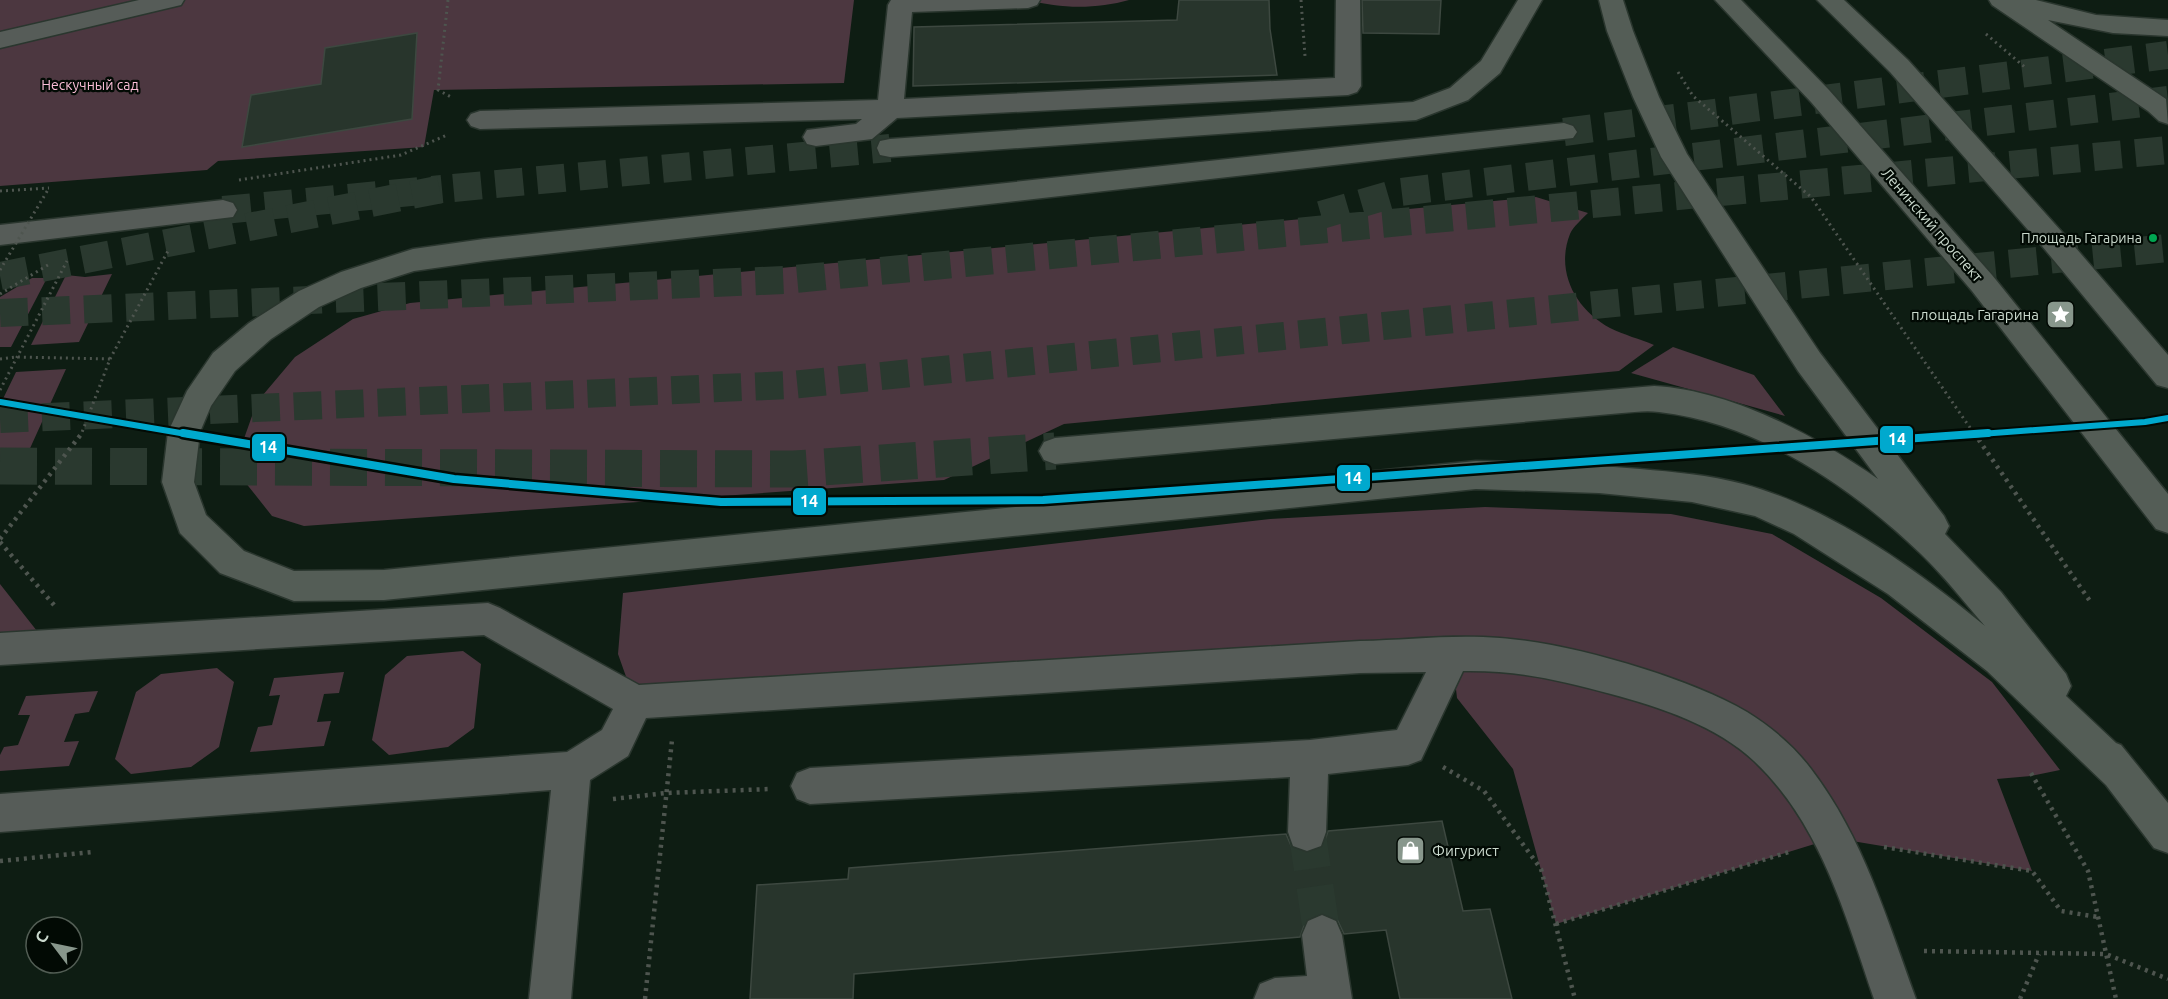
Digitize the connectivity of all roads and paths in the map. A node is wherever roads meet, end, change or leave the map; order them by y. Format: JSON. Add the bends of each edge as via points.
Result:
{"nodes":[{"id":1,"x":172,"y":0,"type":"edge"},
{"id":2,"x":448,"y":0,"type":"edge"},
{"id":3,"x":1028,"y":0,"type":"edge"},
{"id":4,"x":1348,"y":0,"type":"edge"},
{"id":5,"x":1530,"y":0,"type":"edge"},
{"id":6,"x":1611,"y":0,"type":"edge"},
{"id":7,"x":1727,"y":0,"type":"edge"},
{"id":8,"x":1829,"y":0,"type":"edge"},
{"id":9,"x":2001,"y":0,"type":"edge"},
{"id":10,"x":2013,"y":0,"type":"edge"},
{"id":11,"x":2168,"y":28,"type":"edge"},
{"id":12,"x":1986,"y":34,"type":"dead end"},
{"id":13,"x":0,"y":40,"type":"edge"},
{"id":14,"x":1674,"y":67,"type":"dead end"},
{"id":15,"x":2027,"y":69,"type":"dead end"},
{"id":16,"x":890,"y":109,"type":"junction"},
{"id":17,"x":2168,"y":115,"type":"edge"},
{"id":18,"x":480,"y":120,"type":"junction"},
{"id":19,"x":1564,"y":132,"type":"tunnel mouth"},
{"id":20,"x":816,"y":137,"type":"dead end"},
{"id":21,"x":890,"y":148,"type":"tunnel mouth"},
{"id":22,"x":236,"y":180,"type":"dead end"},
{"id":23,"x":0,"y":191,"type":"edge"},
{"id":24,"x":223,"y":210,"type":"tunnel mouth"},
{"id":25,"x":0,"y":235,"type":"edge"},
{"id":26,"x":159,"y":248,"type":"dead end"},
{"id":27,"x":68,"y":260,"type":"dead end"},
{"id":28,"x":55,"y":261,"type":"dead end"},
{"id":29,"x":0,"y":270,"type":"edge"},
{"id":30,"x":0,"y":294,"type":"edge"},
{"id":31,"x":17,"y":357,"type":"junction"},
{"id":32,"x":0,"y":359,"type":"edge"},
{"id":33,"x":110,"y":359,"type":"junction"},
{"id":34,"x":2168,"y":376,"type":"edge"},
{"id":35,"x":0,"y":390,"type":"edge"},
{"id":36,"x":1055,"y":451,"type":"tunnel mouth"},
{"id":37,"x":2168,"y":519,"type":"edge"},
{"id":38,"x":0,"y":540,"type":"edge"},
{"id":39,"x":2092,"y":604,"type":"dead end"},
{"id":40,"x":2002,"y":620,"type":"junction"},
{"id":41,"x":87,"y":643,"type":"junction"},
{"id":42,"x":0,"y":649,"type":"edge"},
{"id":43,"x":1453,"y":654,"type":"junction"},
{"id":44,"x":676,"y":699,"type":"junction"},
{"id":45,"x":636,"y":702,"type":"junction"},
{"id":46,"x":1408,"y":747,"type":"junction"},
{"id":47,"x":1310,"y":758,"type":"junction"},
{"id":48,"x":573,"y":770,"type":"junction"},
{"id":49,"x":2031,"y":773,"type":"dead end"},
{"id":50,"x":2122,"y":775,"type":"junction"},
{"id":51,"x":792,"y":787,"type":"joint"},
{"id":52,"x":666,"y":793,"type":"junction"},
{"id":53,"x":0,"y":813,"type":"edge"},
{"id":54,"x":1307,"y":832,"type":"tunnel mouth"},
{"id":55,"x":2168,"y":834,"type":"edge"},
{"id":56,"x":1322,"y":935,"type":"tunnel mouth"},
{"id":57,"x":1878,"y":950,"type":"junction"},
{"id":58,"x":2039,"y":954,"type":"junction"},
{"id":59,"x":2106,"y":954,"type":"junction"},
{"id":60,"x":2168,"y":979,"type":"edge"},
{"id":61,"x":1331,"y":997,"type":"edge"},
{"id":62,"x":550,"y":999,"type":"edge"},
{"id":63,"x":645,"y":999,"type":"edge"},
{"id":64,"x":1275,"y":999,"type":"edge"},
{"id":65,"x":1575,"y":999,"type":"edge"},
{"id":66,"x":1895,"y":999,"type":"edge"},
{"id":67,"x":2020,"y":999,"type":"edge"},
{"id":68,"x":2116,"y":999,"type":"edge"}],
"edges":[{"from":1,"to":13,"type":"street"},
{"from":2,"to":18,"type":"path","via":[[438,90],[483,114]]},
{"from":3,"to":16,"type":"street","via":[[900,5]]},
{"from":4,"to":16,"type":"street","via":[[1348,86]]},
{"from":5,"to":21,"type":"main road","via":[[1491,67],[1459,94],[1416,111]]},
{"from":6,"to":40,"type":"main road","via":[[1646,97],[1675,157],[1726,238],[1809,362]]},
{"from":7,"to":37,"type":"main road","name":"Ленинский проспект","via":[[1820,96],[1982,284]]},
{"from":8,"to":34,"type":"main road","via":[[1899,66]]},
{"from":9,"to":17,"type":"main road"},
{"from":10,"to":11,"type":"main road","via":[[2085,23]]},
{"from":12,"to":15,"type":"path"},
{"from":14,"to":39,"type":"path","via":[[1693,96],[1811,197]]},
{"from":16,"to":18,"type":"street"},
{"from":16,"to":20,"type":"street","via":[[863,134]]},
{"from":18,"to":22,"type":"path","via":[[401,155]]},
{"from":19,"to":50,"type":"main road","via":[[413,260],[351,280],[309,299],[260,331],[224,362],[198,400],[184,432],[178,482],[192,524],[232,562],[294,586],[384,585],[1476,475],[1702,488],[1746,498],[1796,519],[1906,585],[2045,698]]},
{"from":23,"to":29,"type":"path","bridge":true,"via":[[49,188]]},
{"from":24,"to":25,"type":"street"},
{"from":26,"to":33,"type":"path","via":[[170,247]]},
{"from":27,"to":31,"type":"path"},
{"from":28,"to":30,"type":"path"},
{"from":31,"to":32,"type":"path"},
{"from":31,"to":33,"type":"path"},
{"from":31,"to":35,"type":"path"},
{"from":33,"to":38,"type":"path","via":[[83,432]]},
{"from":36,"to":40,"type":"main road","via":[[1622,400],[1656,399],[1691,405],[1778,436],[1873,493],[1934,545]]},
{"from":38,"to":41,"type":"path"},
{"from":40,"to":50,"type":"main road"},
{"from":41,"to":42,"type":"street"},
{"from":41,"to":45,"type":"street","via":[[488,619]]},
{"from":43,"to":44,"type":"street"},
{"from":43,"to":46,"type":"street"},
{"from":43,"to":57,"type":"street","via":[[1546,660],[1629,682],[1733,724],[1767,748],[1797,781],[1828,829],[1852,877]]},
{"from":44,"to":45,"type":"street"},
{"from":44,"to":52,"type":"path"},
{"from":45,"to":48,"type":"street","via":[[615,743]]},
{"from":46,"to":47,"type":"street"},
{"from":46,"to":65,"type":"path","via":[[1484,790],[1541,869]]},
{"from":47,"to":51,"type":"street"},
{"from":47,"to":54,"type":"street"},
{"from":48,"to":53,"type":"street"},
{"from":48,"to":62,"type":"street"},
{"from":49,"to":59,"type":"path","via":[[2088,871]]},
{"from":50,"to":55,"type":"main road"},
{"from":51,"to":52,"type":"path"},
{"from":52,"to":63,"type":"path"},
{"from":56,"to":61,"type":"street"},
{"from":57,"to":58,"type":"path"},
{"from":57,"to":66,"type":"street"},
{"from":58,"to":59,"type":"path"},
{"from":58,"to":67,"type":"path"},
{"from":59,"to":60,"type":"path"},
{"from":59,"to":68,"type":"path"},
{"from":61,"to":64,"type":"street"}]}
